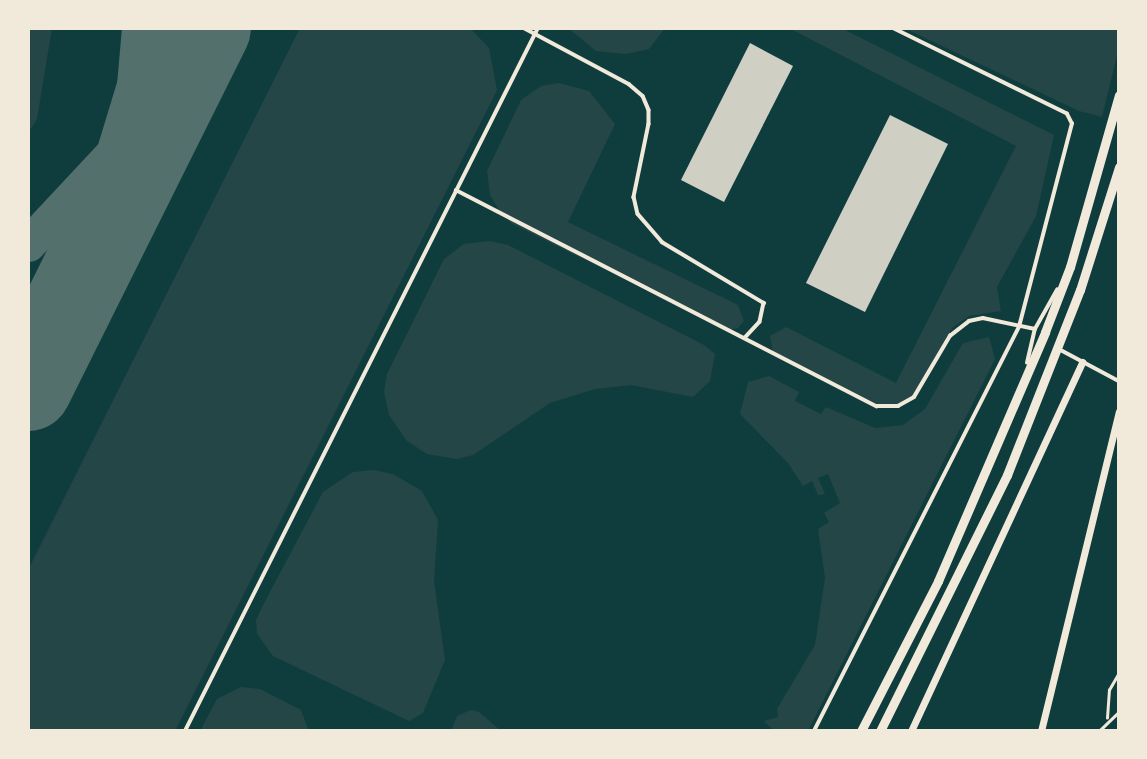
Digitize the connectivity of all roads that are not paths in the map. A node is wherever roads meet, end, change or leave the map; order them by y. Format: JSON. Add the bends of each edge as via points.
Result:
{"nodes":[{"id":1,"x":524,"y":28,"type":"edge"},
{"id":2,"x":892,"y":28,"type":"edge"},
{"id":3,"x":536,"y":30,"type":"edge"},
{"id":4,"x":1119,"y":95,"type":"edge"},
{"id":5,"x":1119,"y":167,"type":"edge"},
{"id":6,"x":457,"y":190,"type":"junction"},
{"id":7,"x":1070,"y":267,"type":"junction"},
{"id":8,"x":1019,"y":327,"type":"junction"},
{"id":9,"x":1035,"y":329,"type":"junction"},
{"id":10,"x":745,"y":338,"type":"junction"},
{"id":11,"x":1057,"y":348,"type":"junction"},
{"id":12,"x":1082,"y":362,"type":"junction"},
{"id":13,"x":1023,"y":382,"type":"junction"},
{"id":14,"x":1119,"y":382,"type":"edge"},
{"id":15,"x":1119,"y":411,"type":"edge"},
{"id":16,"x":185,"y":731,"type":"edge"},
{"id":17,"x":814,"y":731,"type":"edge"},
{"id":18,"x":861,"y":731,"type":"edge"},
{"id":19,"x":880,"y":731,"type":"edge"},
{"id":20,"x":911,"y":731,"type":"edge"},
{"id":21,"x":1041,"y":731,"type":"edge"}],
"edges":[{"from":1,"to":3,"type":"lane"},
{"from":2,"to":8,"type":"lane","via":[[1071,117]]},
{"from":3,"to":6,"type":"lane"},
{"from":3,"to":10,"type":"lane","via":[[643,96],[649,117],[634,197],[638,214],[662,242],[764,303],[761,322]]},
{"from":4,"to":7,"type":"street"},
{"from":5,"to":11,"type":"street"},
{"from":6,"to":10,"type":"lane"},
{"from":6,"to":16,"type":"lane"},
{"from":7,"to":9,"type":"lane"},
{"from":7,"to":13,"type":"street"},
{"from":8,"to":9,"type":"lane"},
{"from":8,"to":10,"type":"lane","via":[[983,318],[959,327],[922,389],[898,406],[877,406]]},
{"from":8,"to":17,"type":"lane"},
{"from":9,"to":13,"type":"lane"},
{"from":11,"to":12,"type":"lane"},
{"from":11,"to":19,"type":"street","via":[[1007,475]]},
{"from":12,"to":14,"type":"lane"},
{"from":12,"to":20,"type":"street"},
{"from":13,"to":18,"type":"street","via":[[938,581]]},
{"from":15,"to":21,"type":"street"}]}
